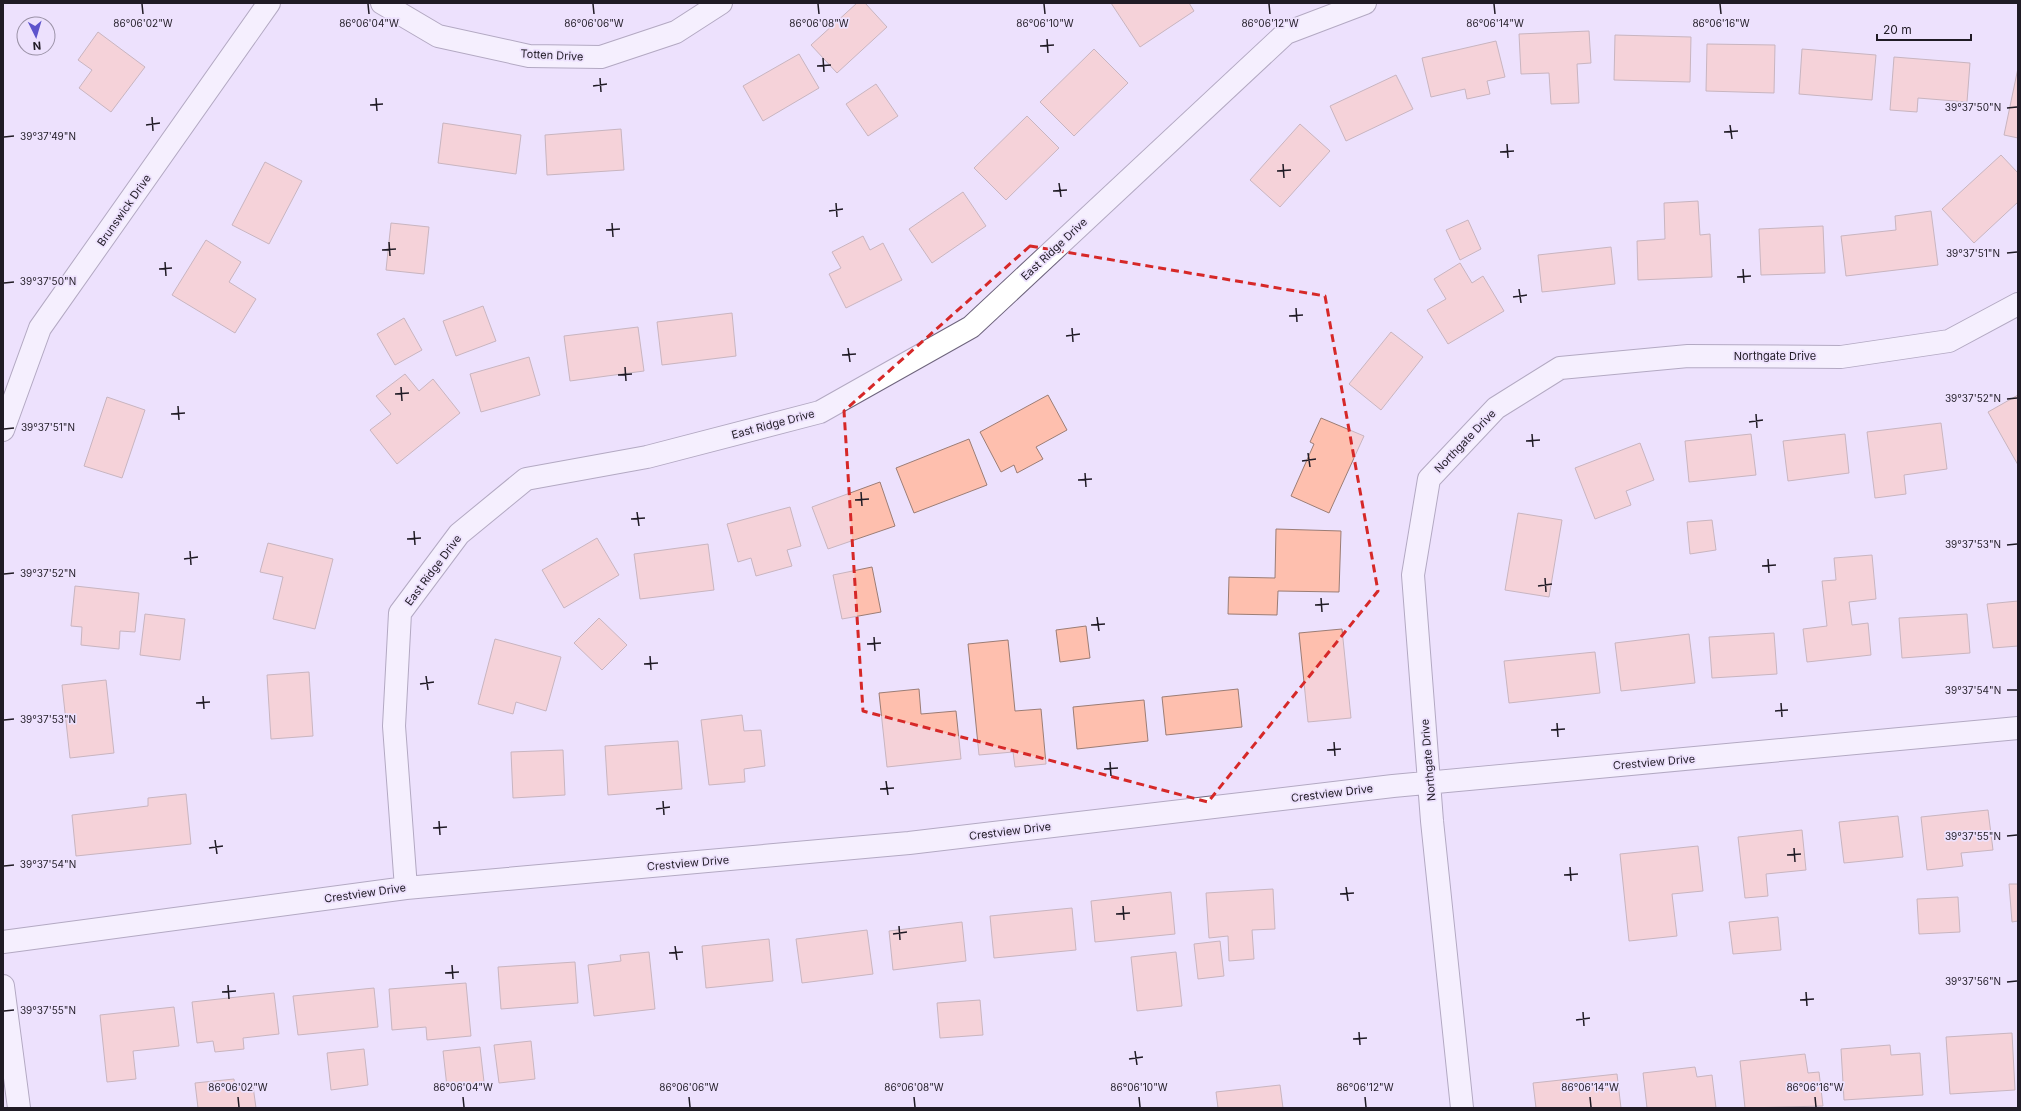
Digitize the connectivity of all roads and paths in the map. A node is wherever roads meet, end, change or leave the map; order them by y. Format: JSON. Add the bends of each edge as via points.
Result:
{"nodes":[{"id":1,"x":269,"y":3,"type":"edge"},
{"id":2,"x":382,"y":3,"type":"edge"},
{"id":3,"x":721,"y":3,"type":"edge"},
{"id":4,"x":1366,"y":3,"type":"edge"},
{"id":5,"x":2018,"y":304,"type":"edge"},
{"id":6,"x":3,"y":430,"type":"edge"},
{"id":7,"x":2018,"y":728,"type":"edge"},
{"id":8,"x":1429,"y":784,"type":"junction"},
{"id":9,"x":406,"y":888,"type":"junction"},
{"id":10,"x":3,"y":942,"type":"edge"},
{"id":11,"x":3,"y":986,"type":"edge"},
{"id":12,"x":19,"y":1108,"type":"edge"},
{"id":13,"x":1462,"y":1108,"type":"edge"}],
"edges":[{"from":1,"to":6,"type":"street","name":"Brunswick Drive","via":[[40,328]]},
{"from":2,"to":3,"type":"street","name":"Totten Drive","via":[[438,36],[529,56],[601,57],[676,32]]},
{"from":4,"to":9,"type":"street","name":"East Ridge Drive","via":[[1286,33],[971,327],[820,412],[647,457],[526,479],[459,534],[400,613],[394,726]]},
{"from":5,"to":8,"type":"street","name":"Northgate Drive","via":[[1949,341],[1841,357],[1688,356],[1560,368],[1496,408],[1429,479],[1413,575]]},
{"from":7,"to":8,"type":"street","name":"Crestview Drive"},
{"from":8,"to":9,"type":"street","name":"Crestview Drive","via":[[1366,789],[909,843]]},
{"from":8,"to":13,"type":"street","name":"Northgate Drive"},
{"from":9,"to":10,"type":"street","name":"Crestview Drive"},
{"from":11,"to":12,"type":"street"}]}
